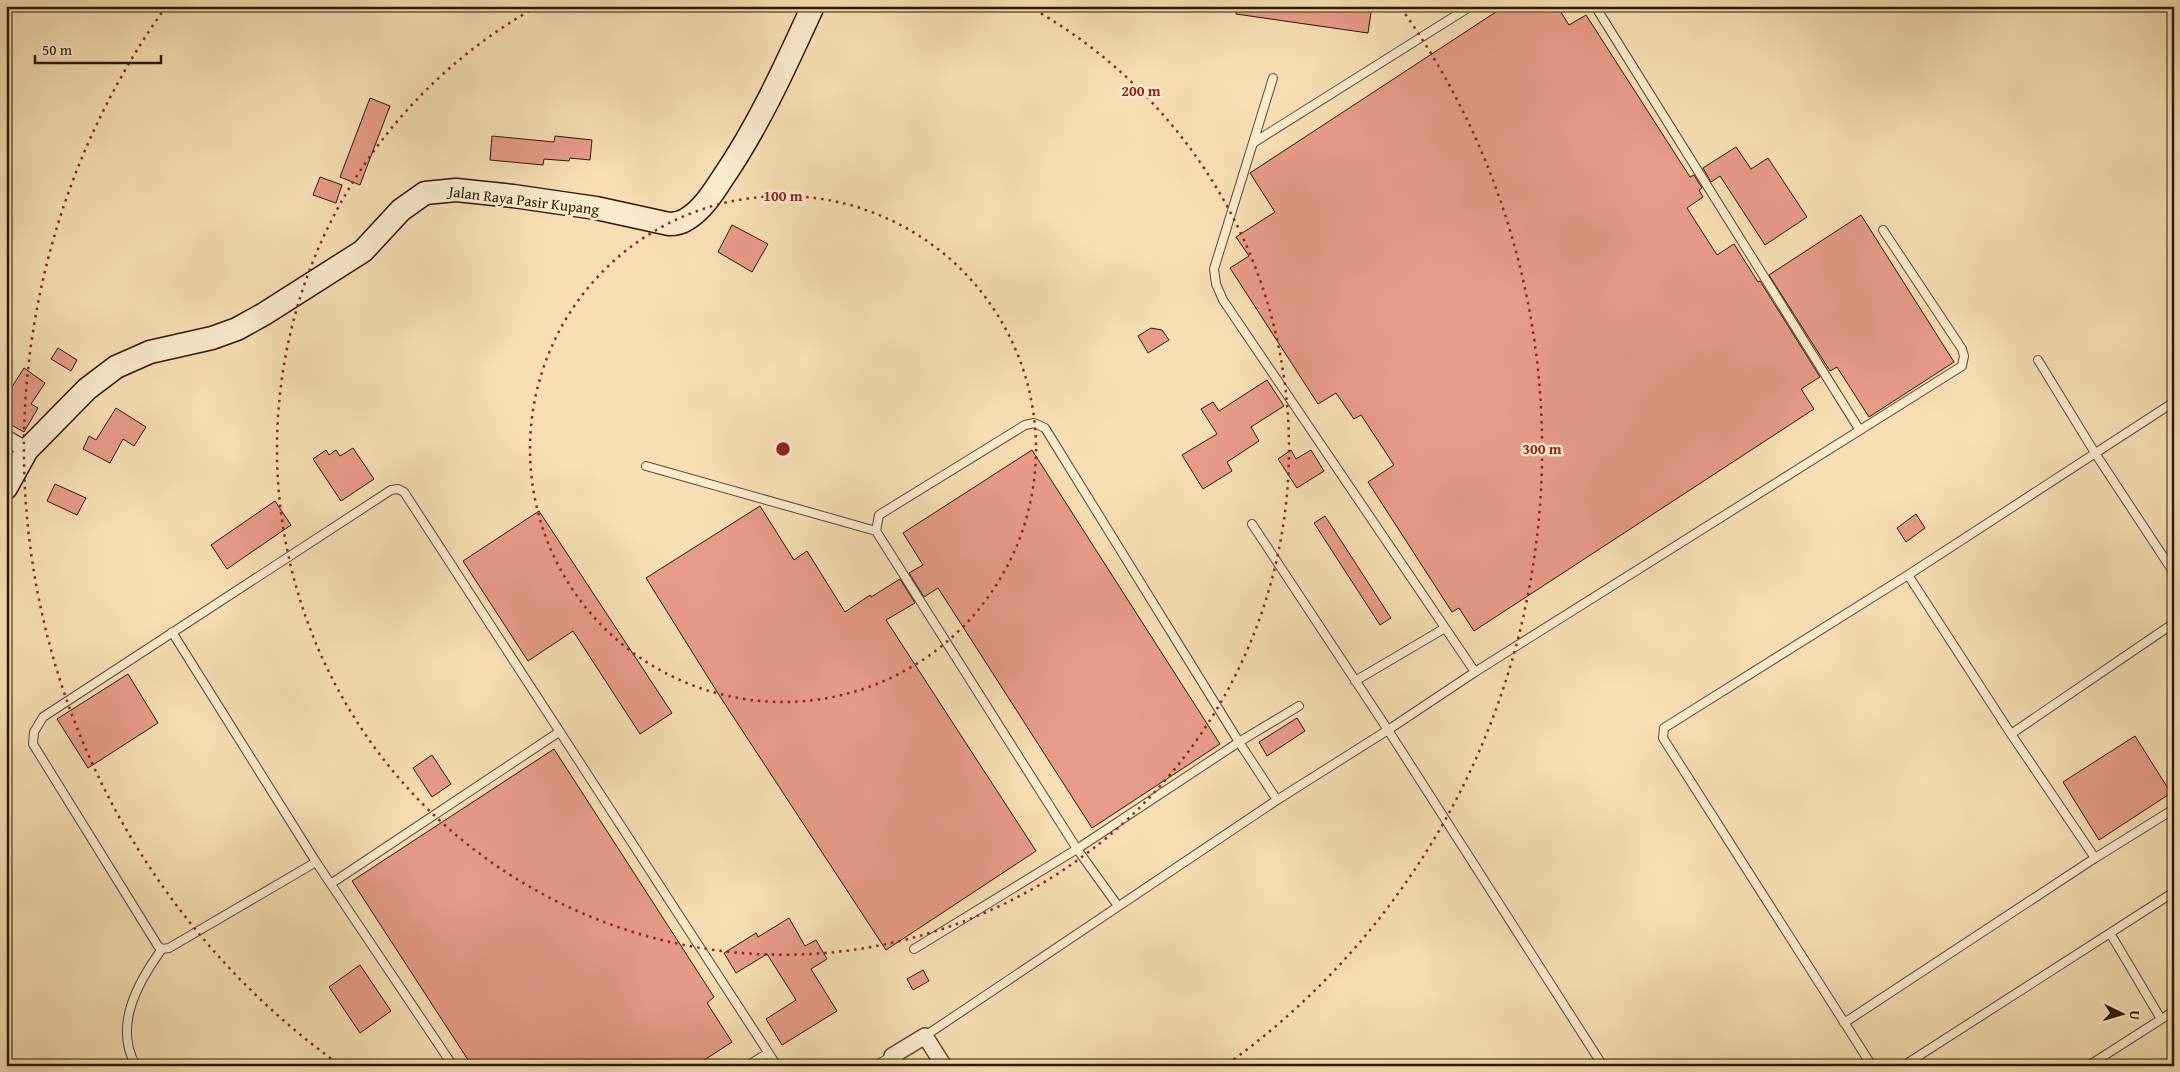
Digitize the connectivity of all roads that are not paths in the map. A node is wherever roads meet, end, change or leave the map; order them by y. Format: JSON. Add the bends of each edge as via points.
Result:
{"nodes":[{"id":1,"x":813,"y":6,"type":"edge"},
{"id":2,"x":1471,"y":6,"type":"edge"},
{"id":3,"x":1595,"y":6,"type":"edge"},
{"id":4,"x":1273,"y":78,"type":"dead end"},
{"id":5,"x":1253,"y":143,"type":"junction"},
{"id":6,"x":1883,"y":230,"type":"dead end"},
{"id":7,"x":2038,"y":360,"type":"dead end"},
{"id":8,"x":2174,"y":402,"type":"edge"},
{"id":9,"x":1859,"y":429,"type":"junction"},
{"id":10,"x":6,"y":438,"type":"edge"},
{"id":11,"x":27,"y":450,"type":"junction"},
{"id":12,"x":2095,"y":453,"type":"junction"},
{"id":13,"x":646,"y":466,"type":"dead end"},
{"id":14,"x":6,"y":488,"type":"edge"},
{"id":15,"x":1252,"y":524,"type":"dead end"},
{"id":16,"x":876,"y":531,"type":"junction"},
{"id":17,"x":2174,"y":573,"type":"edge"},
{"id":18,"x":1908,"y":574,"type":"junction"},
{"id":19,"x":2174,"y":623,"type":"edge"},
{"id":20,"x":1445,"y":628,"type":"junction"},
{"id":21,"x":172,"y":632,"type":"junction"},
{"id":22,"x":1475,"y":672,"type":"junction"},
{"id":23,"x":1355,"y":681,"type":"junction"},
{"id":24,"x":1299,"y":706,"type":"dead end"},
{"id":25,"x":1388,"y":730,"type":"junction"},
{"id":26,"x":559,"y":732,"type":"junction"},
{"id":27,"x":2011,"y":734,"type":"junction"},
{"id":28,"x":1239,"y":742,"type":"junction"},
{"id":29,"x":1277,"y":800,"type":"junction"},
{"id":30,"x":2174,"y":809,"type":"edge"},
{"id":31,"x":1077,"y":849,"type":"junction"},
{"id":32,"x":2095,"y":858,"type":"junction"},
{"id":33,"x":316,"y":862,"type":"junction"},
{"id":34,"x":332,"y":883,"type":"junction"},
{"id":35,"x":2174,"y":892,"type":"edge"},
{"id":36,"x":1118,"y":906,"type":"junction"},
{"id":37,"x":2110,"y":933,"type":"junction"},
{"id":38,"x":162,"y":949,"type":"junction"},
{"id":39,"x":914,"y":949,"type":"dead end"},
{"id":40,"x":2174,"y":1011,"type":"edge"},
{"id":41,"x":2161,"y":1019,"type":"junction"},
{"id":42,"x":1844,"y":1023,"type":"junction"},
{"id":43,"x":924,"y":1036,"type":"junction"},
{"id":44,"x":768,"y":1053,"type":"junction"},
{"id":45,"x":895,"y":1061,"type":"edge"},
{"id":46,"x":136,"y":1066,"type":"edge"},
{"id":47,"x":453,"y":1066,"type":"edge"},
{"id":48,"x":747,"y":1066,"type":"edge"},
{"id":49,"x":777,"y":1066,"type":"edge"},
{"id":50,"x":875,"y":1066,"type":"edge"},
{"id":51,"x":944,"y":1066,"type":"edge"},
{"id":52,"x":1603,"y":1066,"type":"edge"},
{"id":53,"x":1872,"y":1066,"type":"edge"},
{"id":54,"x":1903,"y":1066,"type":"edge"},
{"id":55,"x":2088,"y":1066,"type":"edge"}],
"edges":[{"from":1,"to":11,"type":"street","name":"Jalan Raya Pasir Kupang","via":[[739,155],[716,189],[689,218],[669,224],[596,208],[513,196],[456,190],[425,193],[401,210],[363,251],[264,314],[212,338],[150,352],[116,367],[80,396]]},
{"from":2,"to":5,"type":"lane"},
{"from":3,"to":9,"type":"lane"},
{"from":4,"to":5,"type":"lane"},
{"from":5,"to":20,"type":"lane","via":[[1214,269],[1216,284],[1223,300]]},
{"from":6,"to":9,"type":"lane","via":[[1964,356],[1962,366]]},
{"from":7,"to":12,"type":"lane"},
{"from":8,"to":12,"type":"lane"},
{"from":9,"to":22,"type":"lane"},
{"from":10,"to":11,"type":"street"},
{"from":11,"to":14,"type":"street","name":"Jalan Raya Pasir Kupang"},
{"from":12,"to":17,"type":"lane"},
{"from":12,"to":18,"type":"lane"},
{"from":13,"to":16,"type":"lane"},
{"from":15,"to":23,"type":"lane"},
{"from":16,"to":28,"type":"lane","via":[[879,515],[1025,425],[1034,423],[1045,428]]},
{"from":16,"to":31,"type":"lane"},
{"from":18,"to":27,"type":"lane"},
{"from":18,"to":42,"type":"lane","via":[[1664,728],[1662,734]]},
{"from":19,"to":27,"type":"lane"},
{"from":20,"to":22,"type":"lane"},
{"from":20,"to":23,"type":"lane"},
{"from":21,"to":26,"type":"lane","via":[[398,488],[404,492]]},
{"from":21,"to":33,"type":"lane"},
{"from":21,"to":38,"type":"lane","via":[[43,717],[34,732],[33,744]]},
{"from":22,"to":25,"type":"lane"},
{"from":23,"to":25,"type":"lane"},
{"from":24,"to":28,"type":"lane"},
{"from":25,"to":29,"type":"lane"},
{"from":25,"to":52,"type":"lane"},
{"from":26,"to":34,"type":"lane"},
{"from":26,"to":44,"type":"lane"},
{"from":27,"to":32,"type":"lane"},
{"from":28,"to":29,"type":"lane"},
{"from":28,"to":31,"type":"lane"},
{"from":29,"to":36,"type":"lane"},
{"from":30,"to":32,"type":"lane"},
{"from":31,"to":36,"type":"lane"},
{"from":31,"to":39,"type":"lane"},
{"from":32,"to":42,"type":"lane"},
{"from":33,"to":34,"type":"lane"},
{"from":33,"to":38,"type":"lane","via":[[169,948]]},
{"from":34,"to":47,"type":"lane"},
{"from":35,"to":37,"type":"lane"},
{"from":36,"to":43,"type":"lane"},
{"from":37,"to":41,"type":"lane"},
{"from":37,"to":54,"type":"lane"},
{"from":38,"to":46,"type":"lane","via":[[139,984],[130,1012],[128,1044]]},
{"from":40,"to":41,"type":"lane"},
{"from":41,"to":55,"type":"lane"},
{"from":42,"to":53,"type":"lane"},
{"from":43,"to":45,"type":"street"},
{"from":43,"to":51,"type":"street"},
{"from":44,"to":48,"type":"lane"},
{"from":44,"to":49,"type":"lane"},
{"from":45,"to":50,"type":"lane"}]}
